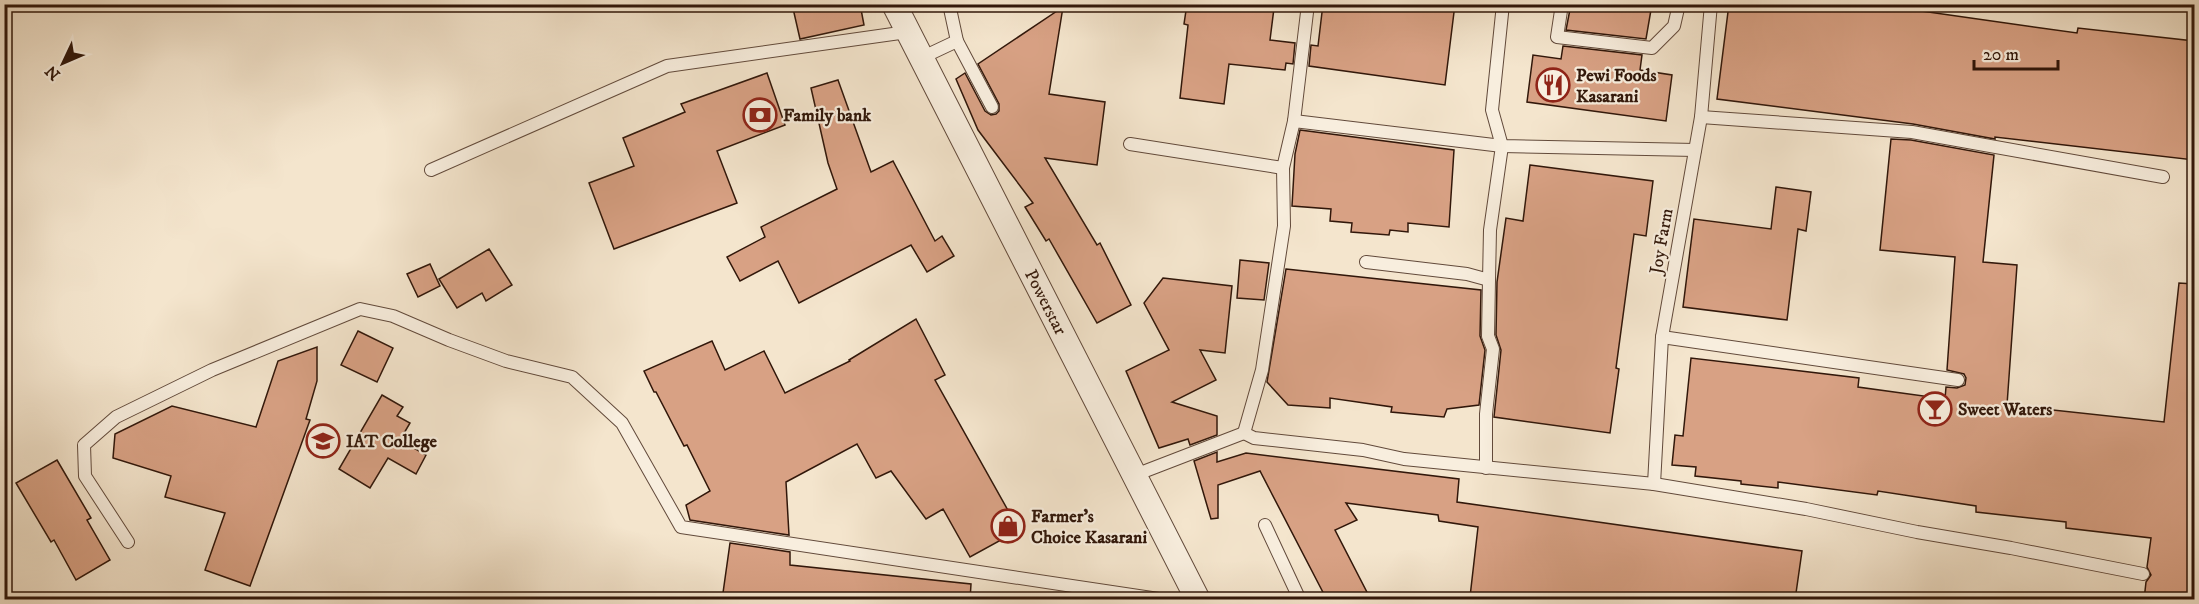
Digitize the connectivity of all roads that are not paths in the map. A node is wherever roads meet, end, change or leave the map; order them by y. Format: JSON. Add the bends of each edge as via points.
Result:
{"nodes":[{"id":1,"x":894,"y":4,"type":"edge"},
{"id":2,"x":949,"y":4,"type":"edge"},
{"id":3,"x":1308,"y":4,"type":"edge"},
{"id":4,"x":1503,"y":4,"type":"edge"},
{"id":5,"x":1562,"y":4,"type":"edge"},
{"id":6,"x":1679,"y":4,"type":"edge"},
{"id":7,"x":1711,"y":4,"type":"edge"},
{"id":8,"x":907,"y":32,"type":"junction"},
{"id":9,"x":957,"y":41,"type":"junction"},
{"id":10,"x":921,"y":58,"type":"junction"},
{"id":11,"x":992,"y":107,"type":"dead end"},
{"id":12,"x":1701,"y":117,"type":"junction"},
{"id":13,"x":1294,"y":121,"type":"junction"},
{"id":14,"x":1130,"y":144,"type":"dead end"},
{"id":15,"x":1502,"y":146,"type":"junction"},
{"id":16,"x":1695,"y":150,"type":"junction"},
{"id":17,"x":1283,"y":168,"type":"junction"},
{"id":18,"x":431,"y":170,"type":"dead end"},
{"id":19,"x":2163,"y":177,"type":"dead end"},
{"id":20,"x":1366,"y":262,"type":"dead end"},
{"id":21,"x":1489,"y":280,"type":"junction"},
{"id":22,"x":1662,"y":337,"type":"junction"},
{"id":23,"x":1958,"y":380,"type":"dead end"},
{"id":24,"x":1244,"y":433,"type":"junction"},
{"id":25,"x":1486,"y":468,"type":"junction"},
{"id":26,"x":1135,"y":475,"type":"junction"},
{"id":27,"x":1654,"y":484,"type":"junction"},
{"id":28,"x":1265,"y":525,"type":"dead end"},
{"id":29,"x":128,"y":542,"type":"dead end"},
{"id":30,"x":2143,"y":574,"type":"dead end"},
{"id":31,"x":1165,"y":600,"type":"edge"},
{"id":32,"x":1198,"y":600,"type":"edge"},
{"id":33,"x":1300,"y":600,"type":"edge"}],
"edges":[{"from":1,"to":8,"type":"street","name":"Powerstar"},
{"from":2,"to":9,"type":"lane"},
{"from":3,"to":13,"type":"lane"},
{"from":4,"to":15,"type":"lane","via":[[1492,110]]},
{"from":5,"to":6,"type":"lane","via":[[1557,37],[1652,48],[1674,26]]},
{"from":7,"to":12,"type":"lane","name":"Joy Farm"},
{"from":8,"to":10,"type":"street","name":"Powerstar"},
{"from":8,"to":18,"type":"lane","via":[[667,66]]},
{"from":9,"to":10,"type":"lane"},
{"from":9,"to":11,"type":"lane"},
{"from":10,"to":26,"type":"street","name":"Powerstar"},
{"from":12,"to":16,"type":"lane","name":"Joy Farm"},
{"from":12,"to":19,"type":"lane","via":[[1912,132]]},
{"from":13,"to":15,"type":"lane"},
{"from":13,"to":17,"type":"lane"},
{"from":14,"to":17,"type":"lane"},
{"from":15,"to":16,"type":"lane"},
{"from":15,"to":21,"type":"lane","via":[[1490,230]]},
{"from":16,"to":22,"type":"lane","name":"Joy Farm"},
{"from":17,"to":24,"type":"lane","via":[[1284,226],[1262,370]]},
{"from":20,"to":21,"type":"lane"},
{"from":21,"to":25,"type":"lane","via":[[1488,336],[1493,349],[1486,414]]},
{"from":22,"to":23,"type":"lane"},
{"from":22,"to":27,"type":"lane","name":"Joy Farm"},
{"from":24,"to":25,"type":"lane","via":[[1254,438]]},
{"from":24,"to":26,"type":"lane"},
{"from":25,"to":27,"type":"lane"},
{"from":26,"to":32,"type":"street","name":"Powerstar"},
{"from":27,"to":30,"type":"lane"},
{"from":28,"to":33,"type":"lane"},
{"from":29,"to":31,"type":"lane","via":[[86,476],[84,445],[126,412],[212,370],[360,309],[393,316],[506,361],[572,377],[622,423],[681,527]]}]}
